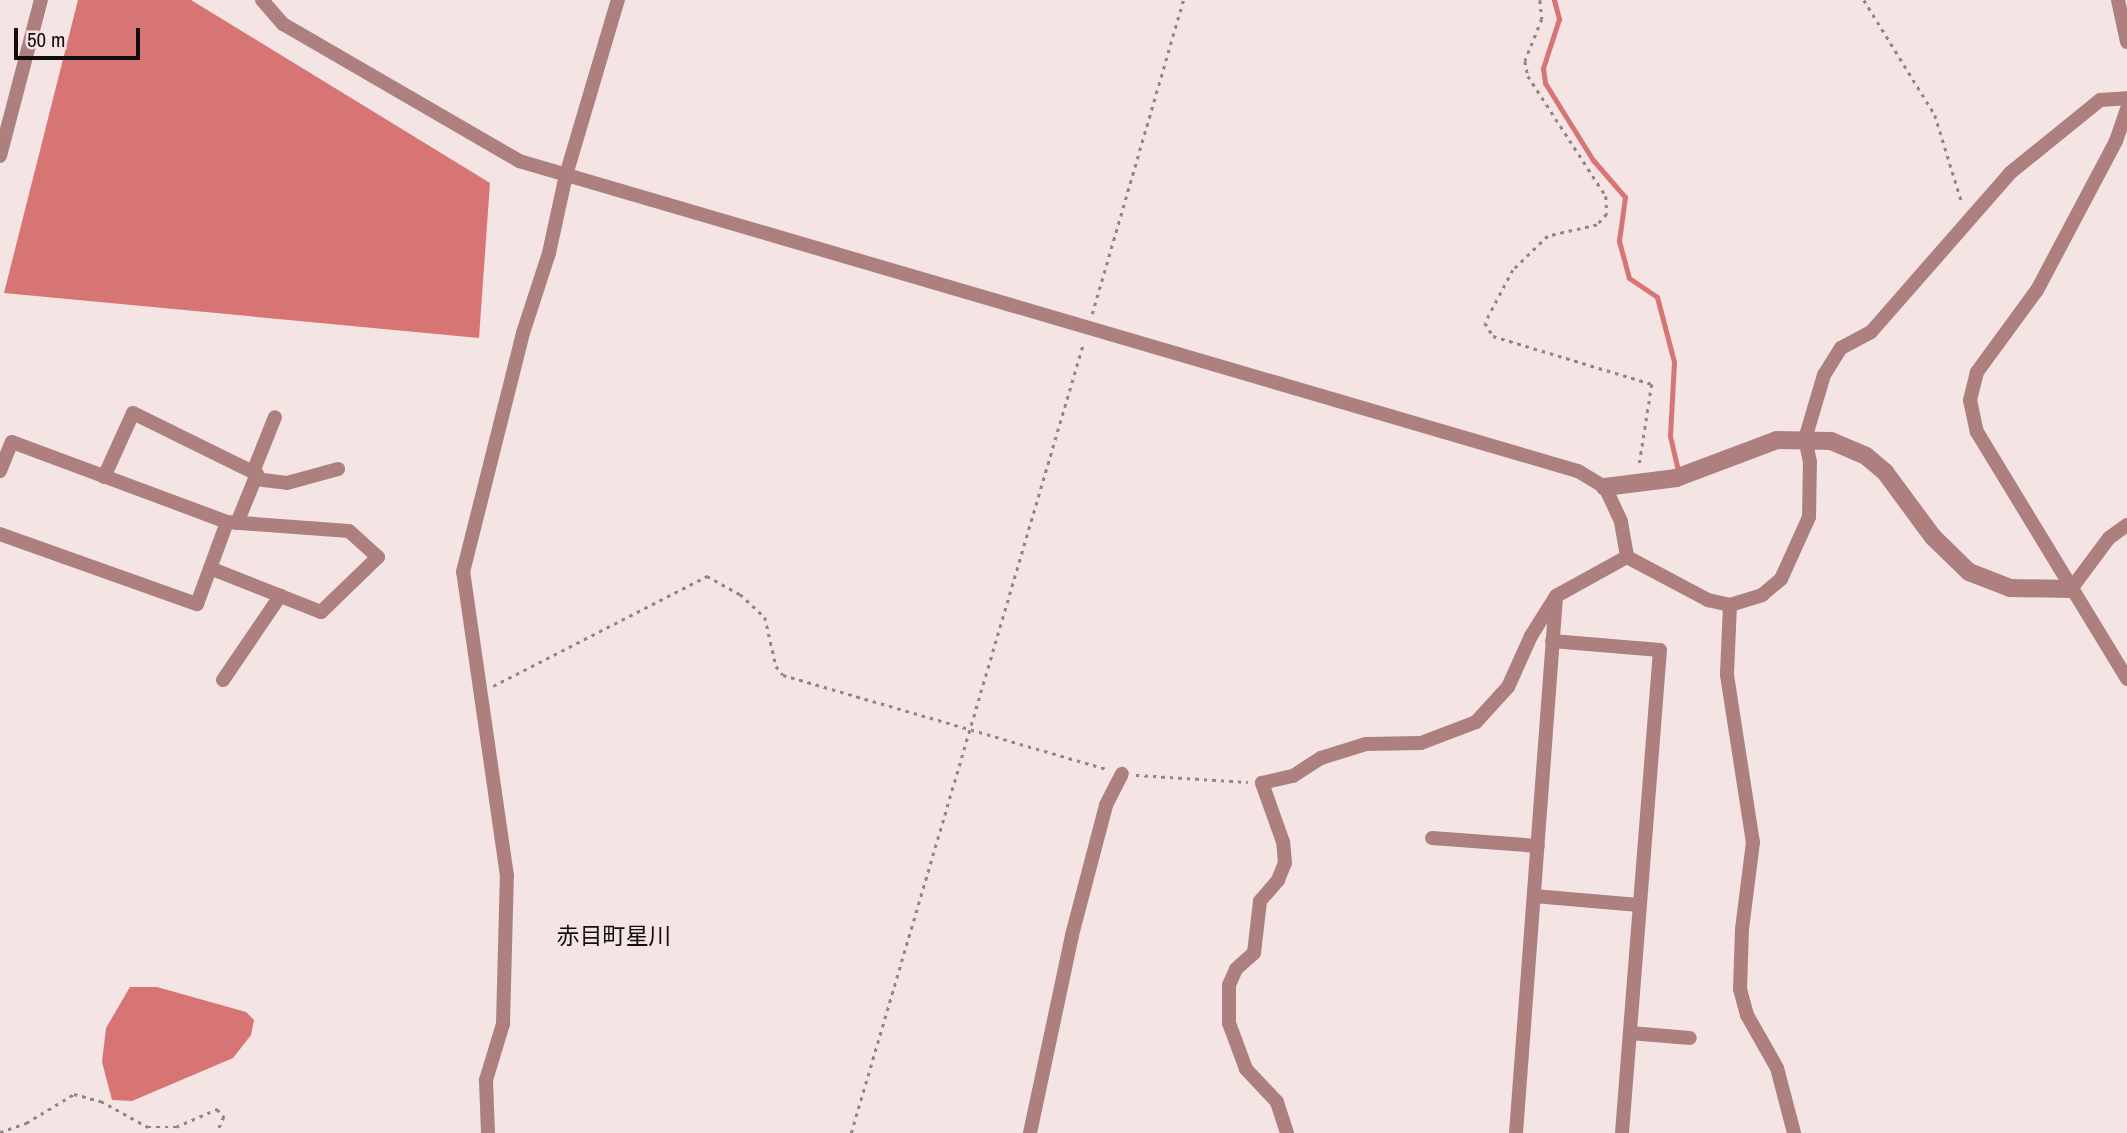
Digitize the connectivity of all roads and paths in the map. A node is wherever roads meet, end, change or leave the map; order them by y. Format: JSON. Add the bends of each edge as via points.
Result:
{"nodes":[{"id":1,"x":41,"y":0,"type":"edge"},
{"id":2,"x":262,"y":0,"type":"edge"},
{"id":3,"x":618,"y":0,"type":"edge"},
{"id":4,"x":1183,"y":0,"type":"edge"},
{"id":5,"x":1540,"y":0,"type":"edge"},
{"id":6,"x":1864,"y":0,"type":"edge"},
{"id":7,"x":2118,"y":0,"type":"edge"},
{"id":8,"x":2127,"y":42,"type":"edge"},
{"id":9,"x":2127,"y":98,"type":"edge"},
{"id":10,"x":2127,"y":109,"type":"edge"},
{"id":11,"x":0,"y":156,"type":"edge"},
{"id":12,"x":566,"y":175,"type":"junction"},
{"id":13,"x":1969,"y":221,"type":"junction"},
{"id":14,"x":1087,"y":328,"type":"junction"},
{"id":15,"x":275,"y":417,"type":"dead end"},
{"id":16,"x":1805,"y":439,"type":"junction"},
{"id":17,"x":338,"y":469,"type":"dead end"},
{"id":18,"x":0,"y":471,"type":"edge"},
{"id":19,"x":254,"y":475,"type":"junction"},
{"id":20,"x":104,"y":477,"type":"junction"},
{"id":21,"x":1636,"y":483,"type":"junction"},
{"id":22,"x":1605,"y":487,"type":"junction"},
{"id":23,"x":232,"y":523,"type":"junction"},
{"id":24,"x":2127,"y":526,"type":"edge"},
{"id":25,"x":0,"y":534,"type":"edge"},
{"id":26,"x":1627,"y":557,"type":"junction"},
{"id":27,"x":210,"y":568,"type":"junction"},
{"id":28,"x":2071,"y":589,"type":"junction"},
{"id":29,"x":280,"y":596,"type":"junction"},
{"id":30,"x":1556,"y":596,"type":"junction"},
{"id":31,"x":1730,"y":605,"type":"junction"},
{"id":32,"x":1552,"y":641,"type":"junction"},
{"id":33,"x":2127,"y":679,"type":"edge"},
{"id":34,"x":223,"y":680,"type":"dead end"},
{"id":35,"x":481,"y":692,"type":"junction"},
{"id":36,"x":971,"y":729,"type":"junction"},
{"id":37,"x":1122,"y":774,"type":"junction"},
{"id":38,"x":1262,"y":783,"type":"junction"},
{"id":39,"x":1432,"y":838,"type":"dead end"},
{"id":40,"x":1538,"y":846,"type":"junction"},
{"id":41,"x":1534,"y":897,"type":"junction"},
{"id":42,"x":1639,"y":905,"type":"junction"},
{"id":43,"x":1630,"y":1033,"type":"junction"},
{"id":44,"x":1690,"y":1038,"type":"dead end"},
{"id":45,"x":0,"y":1132,"type":"edge"},
{"id":46,"x":217,"y":1133,"type":"edge"},
{"id":47,"x":488,"y":1133,"type":"edge"},
{"id":48,"x":851,"y":1133,"type":"edge"},
{"id":49,"x":1030,"y":1133,"type":"edge"},
{"id":50,"x":1287,"y":1133,"type":"edge"},
{"id":51,"x":1516,"y":1133,"type":"edge"},
{"id":52,"x":1622,"y":1133,"type":"edge"},
{"id":53,"x":1794,"y":1133,"type":"edge"}],
"edges":[{"from":1,"to":11,"type":"street"},
{"from":2,"to":12,"type":"street","via":[[283,24],[519,161]]},
{"from":3,"to":12,"type":"street"},
{"from":4,"to":14,"type":"path"},
{"from":5,"to":21,"type":"path","via":[[1542,19],[1525,61],[1528,76],[1606,196],[1607,214],[1597,225],[1548,236],[1513,270],[1485,323],[1493,336],[1652,384]]},
{"from":6,"to":13,"type":"path","via":[[1935,115]]},
{"from":7,"to":8,"type":"street"},
{"from":9,"to":13,"type":"street","via":[[2100,100],[2010,173]]},
{"from":10,"to":28,"type":"street","via":[[2116,141],[2037,290],[1995,344],[1971,390],[1978,432]]},
{"from":12,"to":14,"type":"street"},
{"from":12,"to":35,"type":"street","via":[[463,572]]},
{"from":13,"to":16,"type":"street","via":[[1871,332],[1841,348],[1824,374]]},
{"from":14,"to":22,"type":"street","via":[[1578,471]]},
{"from":14,"to":36,"type":"path"},
{"from":15,"to":19,"type":"street"},
{"from":16,"to":21,"type":"street","via":[[1777,440],[1676,478]]},
{"from":16,"to":28,"type":"street","via":[[1831,441],[1866,456],[1885,472],[1933,537],[1969,572],[2010,588]]},
{"from":16,"to":31,"type":"street","via":[[1810,462],[1809,517],[1790,562],[1781,579],[1762,595]]},
{"from":17,"to":19,"type":"street","via":[[287,483]]},
{"from":18,"to":20,"type":"street","via":[[12,442]]},
{"from":19,"to":20,"type":"street","via":[[133,413]]},
{"from":19,"to":23,"type":"street"},
{"from":20,"to":23,"type":"street"},
{"from":21,"to":22,"type":"street"},
{"from":22,"to":26,"type":"street","via":[[1621,522]]},
{"from":23,"to":27,"type":"street"},
{"from":23,"to":29,"type":"street","via":[[349,531],[378,557],[321,612]]},
{"from":24,"to":28,"type":"street","via":[[2109,538]]},
{"from":25,"to":27,"type":"street","via":[[197,604]]},
{"from":26,"to":30,"type":"street"},
{"from":26,"to":31,"type":"street","via":[[1708,600]]},
{"from":27,"to":29,"type":"street"},
{"from":28,"to":33,"type":"street"},
{"from":29,"to":34,"type":"street"},
{"from":30,"to":32,"type":"street"},
{"from":30,"to":38,"type":"street","via":[[1508,687],[1476,722],[1421,743],[1366,744],[1321,758],[1293,776]]},
{"from":31,"to":53,"type":"street","via":[[1727,675],[1753,842],[1740,989],[1747,1015],[1777,1068]]},
{"from":32,"to":40,"type":"street"},
{"from":32,"to":42,"type":"street","via":[[1660,650]]},
{"from":35,"to":36,"type":"path","via":[[707,576],[740,594],[765,617],[776,666],[783,675]]},
{"from":35,"to":47,"type":"street","via":[[507,876],[503,1024],[486,1080]]},
{"from":36,"to":37,"type":"path"},
{"from":36,"to":48,"type":"path"},
{"from":37,"to":38,"type":"path"},
{"from":37,"to":49,"type":"street","via":[[1106,805],[1072,935]]},
{"from":38,"to":50,"type":"street","via":[[1283,842],[1285,863],[1279,880],[1260,901],[1254,953],[1228,985],[1228,1014],[1240,1057],[1277,1102]]},
{"from":39,"to":40,"type":"street"},
{"from":40,"to":41,"type":"street"},
{"from":41,"to":42,"type":"street"},
{"from":41,"to":51,"type":"street"},
{"from":42,"to":43,"type":"street"},
{"from":43,"to":44,"type":"street"},
{"from":43,"to":52,"type":"street"},
{"from":45,"to":46,"type":"path","via":[[26,1123],[74,1094],[101,1101],[148,1127],[176,1128],[217,1109],[224,1117]]}]}
